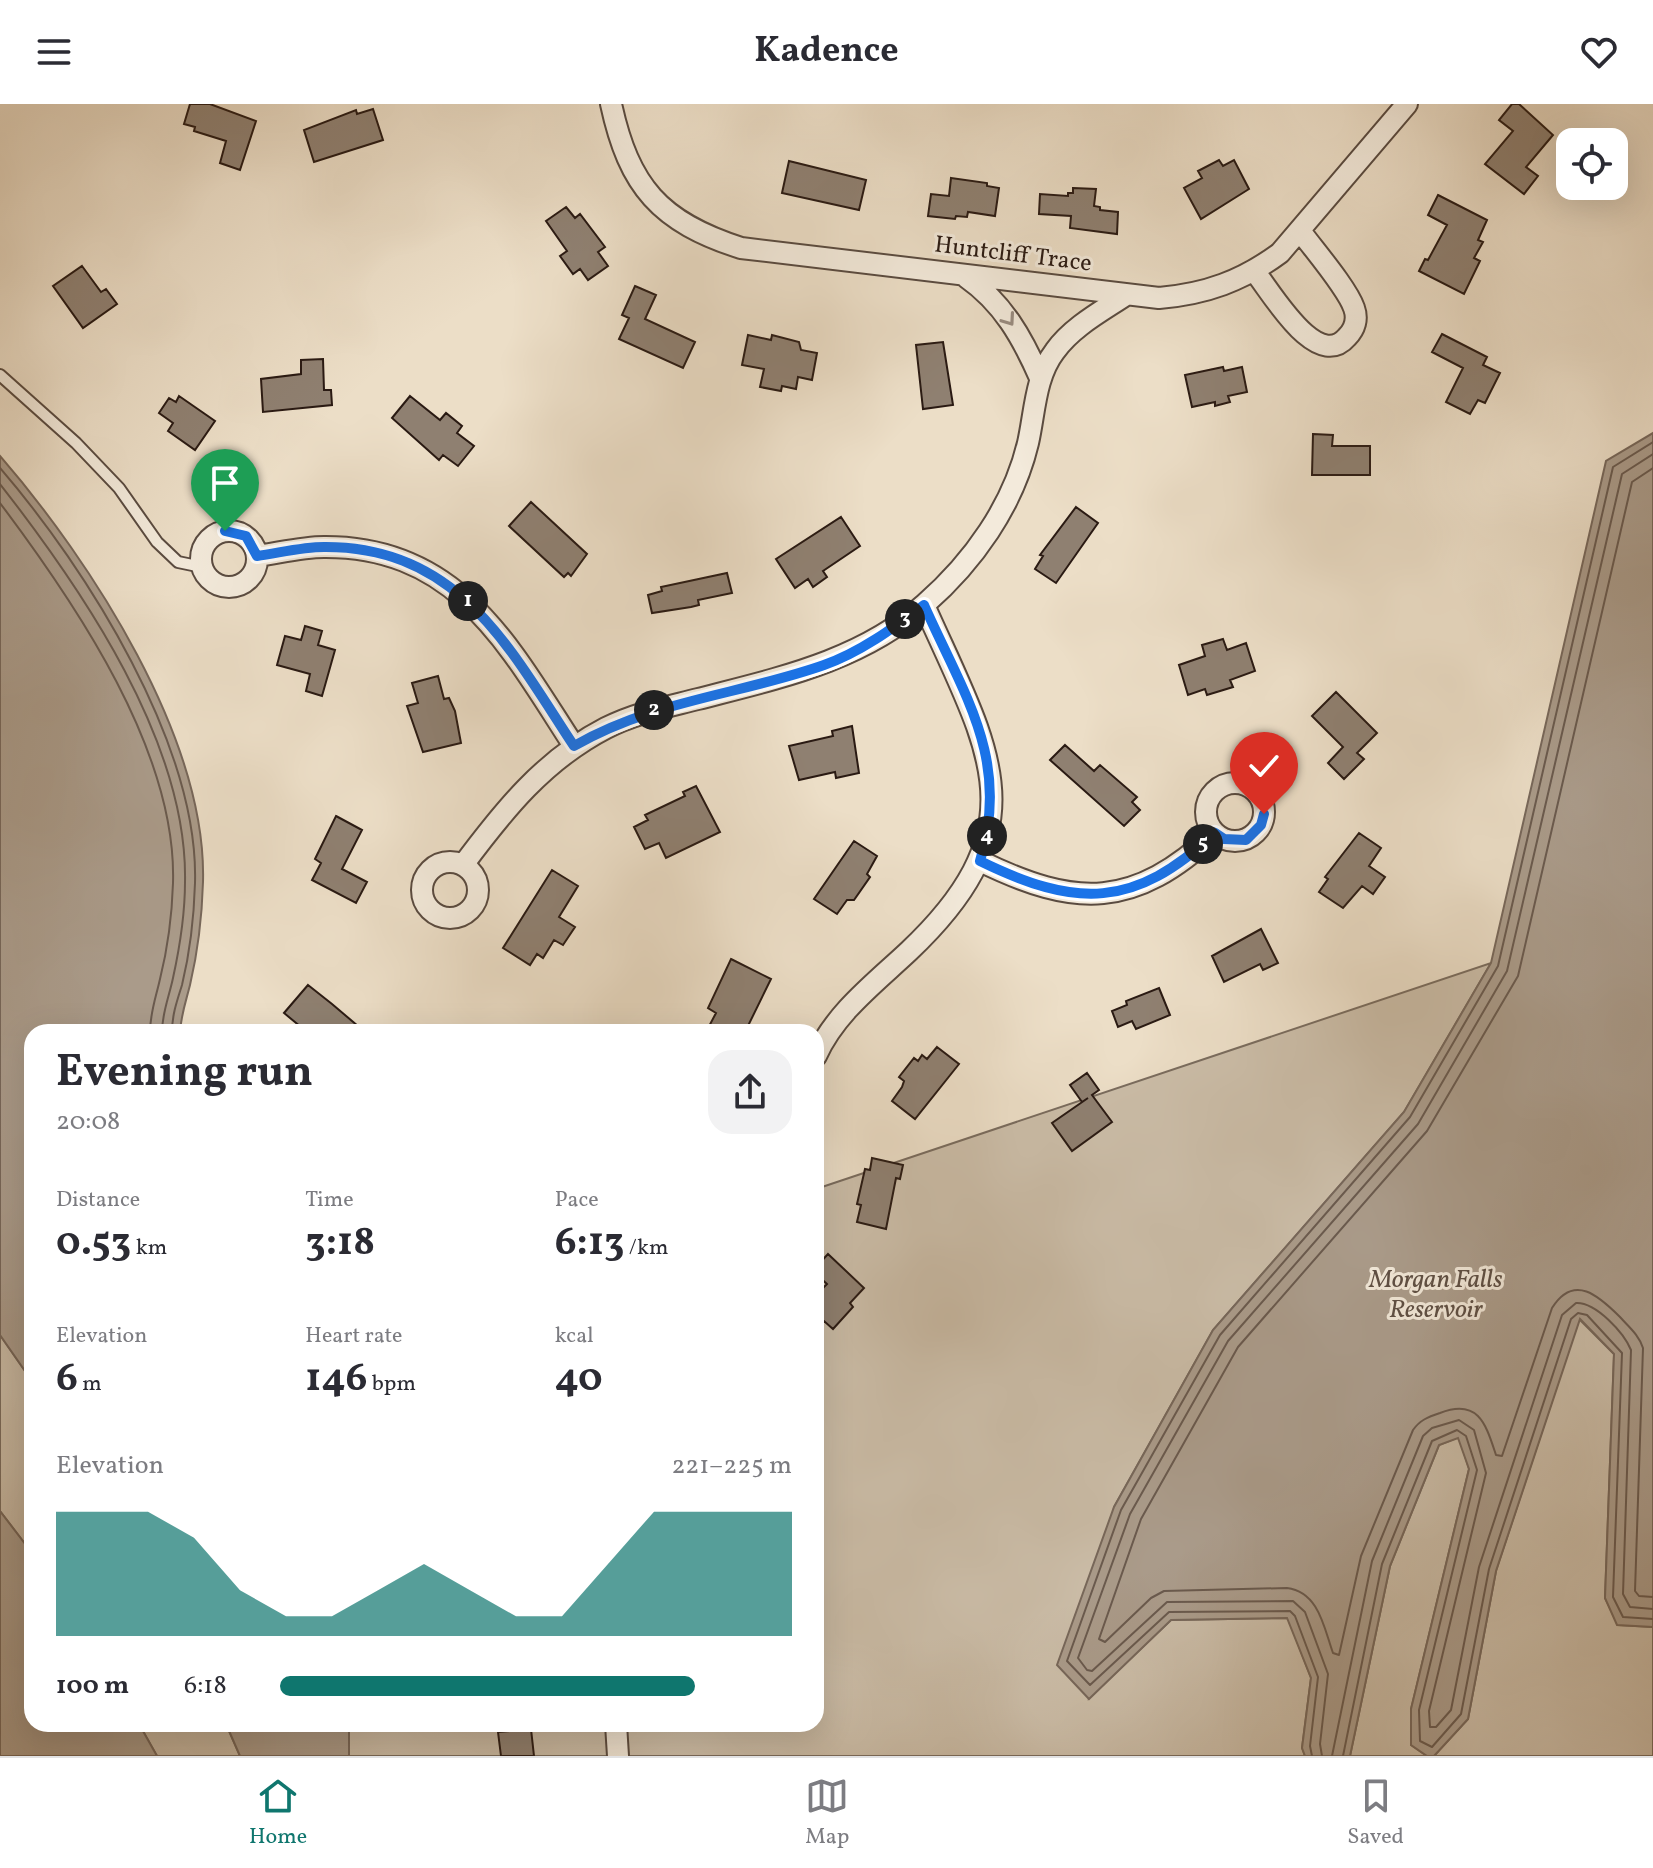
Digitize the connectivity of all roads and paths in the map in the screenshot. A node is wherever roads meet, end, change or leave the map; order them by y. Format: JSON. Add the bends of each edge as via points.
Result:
{"nodes":[{"id":1,"x":611,"y":104,"type":"edge"},
{"id":2,"x":1407,"y":104,"type":"edge"},
{"id":3,"x":1301,"y":232,"type":"junction"},
{"id":4,"x":1255,"y":272,"type":"junction"},
{"id":5,"x":962,"y":275,"type":"junction"},
{"id":6,"x":1126,"y":295,"type":"junction"},
{"id":7,"x":0,"y":375,"type":"edge"},
{"id":8,"x":1040,"y":378,"type":"junction"},
{"id":9,"x":257,"y":556,"type":"junction"},
{"id":10,"x":202,"y":567,"type":"junction"},
{"id":11,"x":924,"y":605,"type":"junction"},
{"id":12,"x":574,"y":746,"type":"junction"},
{"id":13,"x":1215,"y":833,"type":"dead end"},
{"id":14,"x":980,"y":861,"type":"junction"},
{"id":15,"x":463,"y":865,"type":"dead end"},
{"id":16,"x":824,"y":1044,"type":"edge"},
{"id":17,"x":616,"y":1732,"type":"edge"},
{"id":18,"x":618,"y":1756,"type":"edge"}],
"edges":[{"from":1,"to":5,"type":"street","name":"Huntcliff Trace","via":[[620,145],[641,184],[674,218],[705,236],[741,248]]},
{"from":2,"to":3,"type":"street","name":"Huntcliff Trace"},
{"from":3,"to":4,"type":"street","name":"Huntcliff Trace"},
{"from":3,"to":4,"type":"street","via":[[1353,306],[1355,326],[1346,340],[1329,347],[1310,342]]},
{"from":4,"to":6,"type":"street","name":"Huntcliff Trace","via":[[1194,295]]},
{"from":5,"to":6,"type":"street","name":"Huntcliff Trace"},
{"from":5,"to":8,"type":"street","one_way":true,"via":[[989,293],[1006,314]]},
{"from":6,"to":8,"type":"street","via":[[1064,341]]},
{"from":7,"to":10,"type":"lane","via":[[119,488],[178,562]]},
{"from":8,"to":11,"type":"street","via":[[1027,446],[1004,507],[969,559]]},
{"from":9,"to":10,"type":"street","via":[[253,574],[239,585],[217,585]]},
{"from":9,"to":10,"type":"street","via":[[246,536],[225,531],[205,543]]},
{"from":9,"to":12,"type":"street","via":[[325,547],[368,552],[448,585],[502,636]]},
{"from":11,"to":12,"type":"street","via":[[880,637],[827,664],[644,713]]},
{"from":11,"to":14,"type":"street","via":[[989,759],[992,810]]},
{"from":12,"to":15,"type":"street","via":[[528,783]]},
{"from":13,"to":14,"type":"street","via":[[1161,876],[1101,894],[1043,889]]},
{"from":14,"to":16,"type":"street","via":[[951,908],[848,1009]]},
{"from":17,"to":18,"type":"street"}]}
